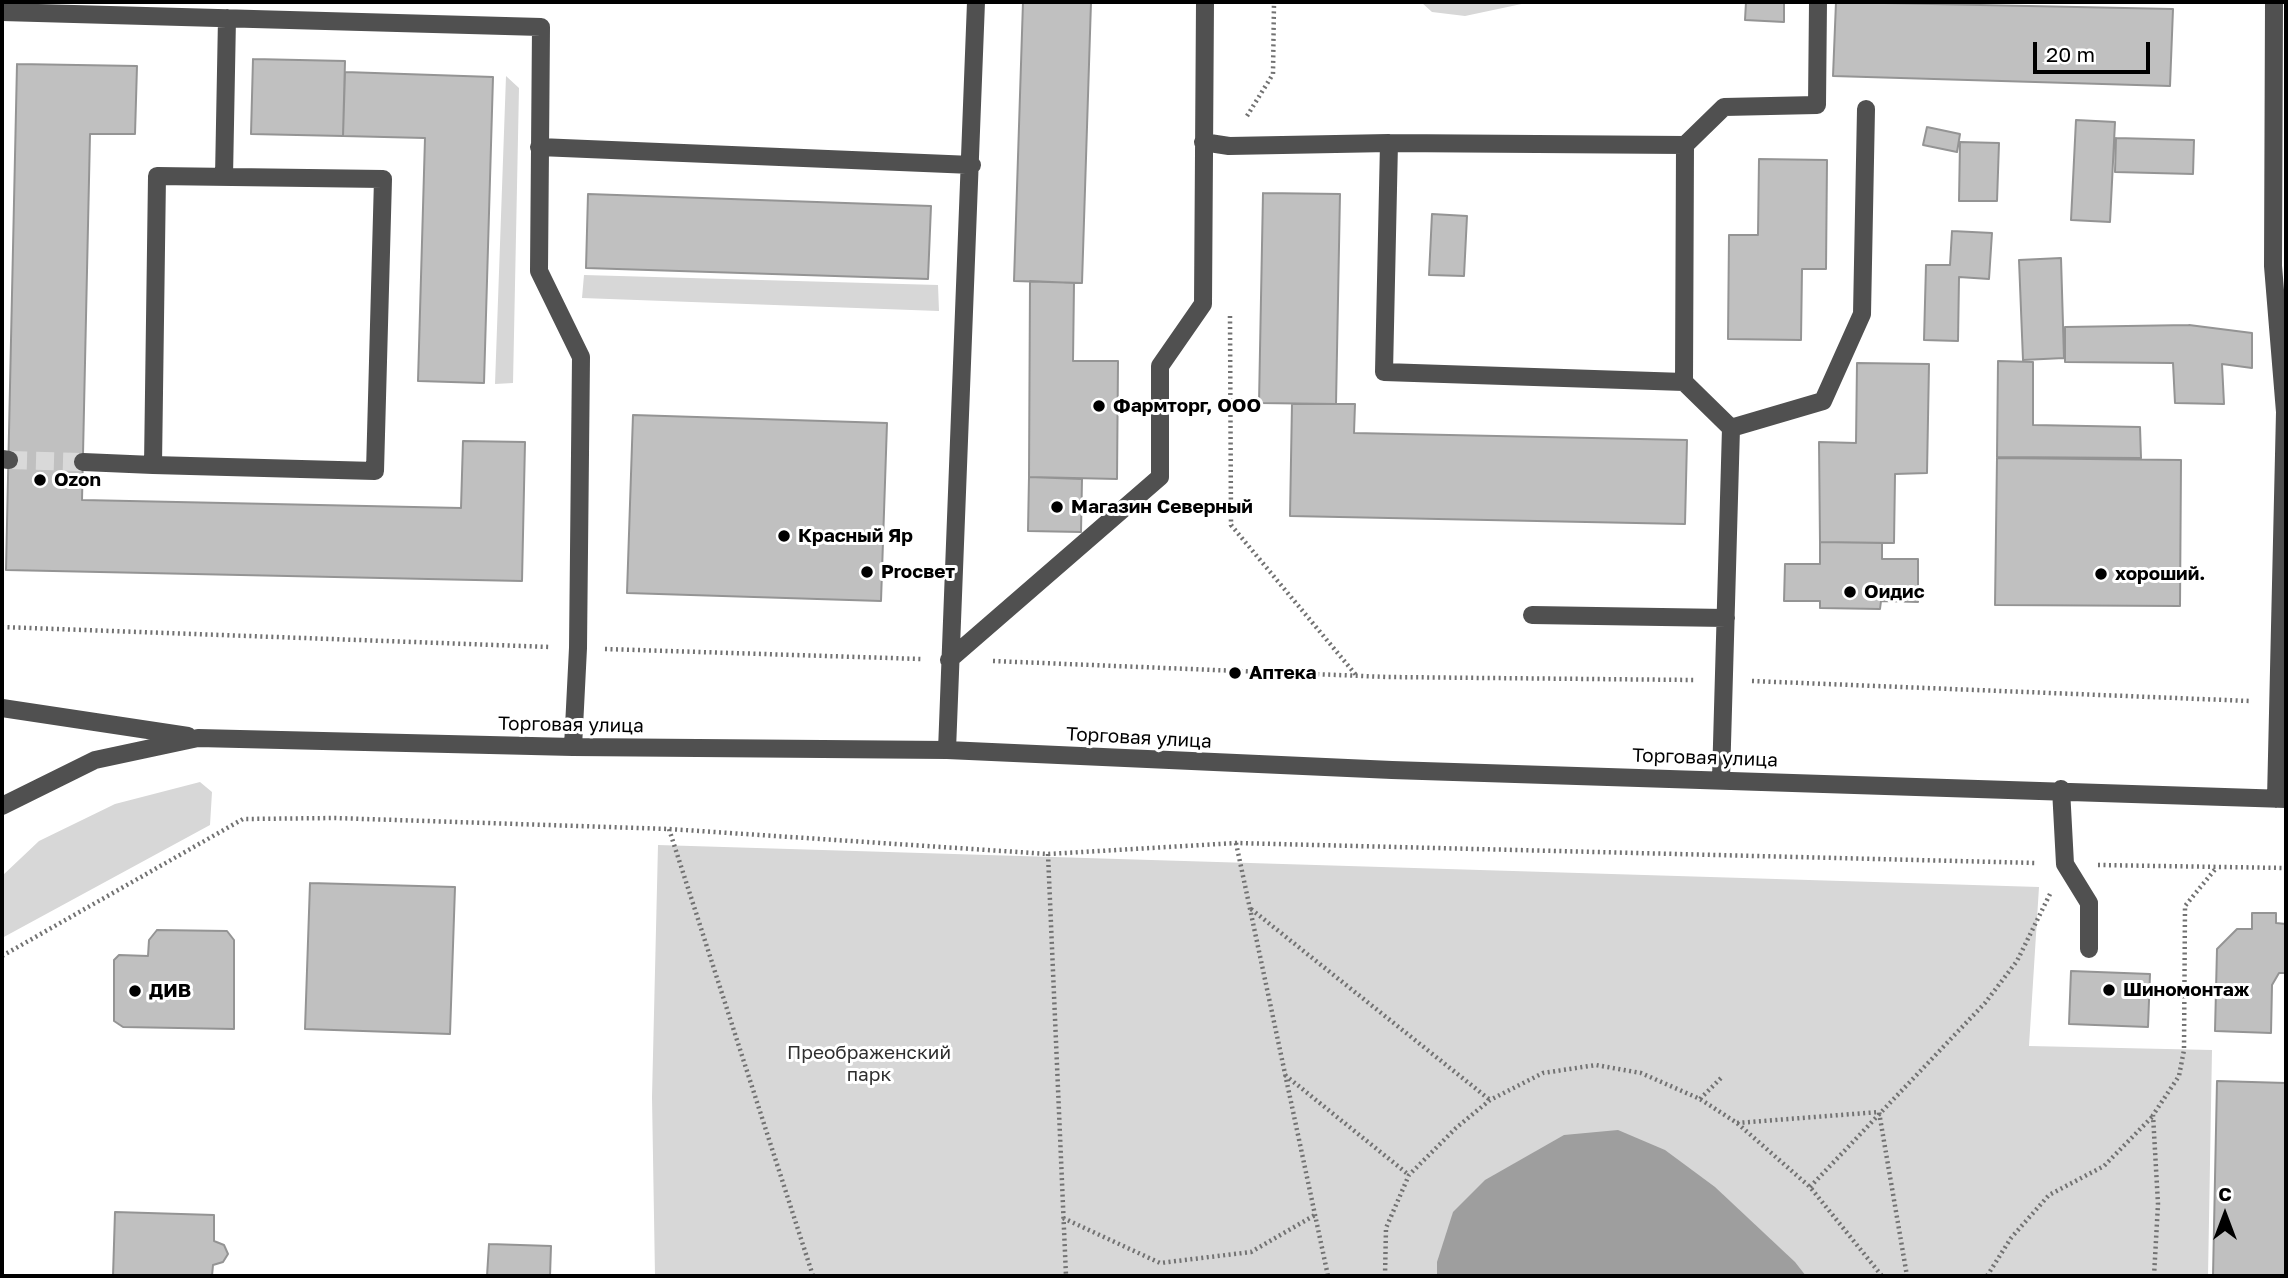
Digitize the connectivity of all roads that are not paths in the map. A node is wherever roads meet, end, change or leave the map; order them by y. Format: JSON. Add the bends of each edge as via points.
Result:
{"nodes":[{"id":1,"x":976,"y":2,"type":"edge"},
{"id":2,"x":1205,"y":2,"type":"edge"},
{"id":3,"x":1818,"y":2,"type":"edge"},
{"id":4,"x":2274,"y":2,"type":"edge"},
{"id":5,"x":136,"y":9,"type":"edge"},
{"id":6,"x":2,"y":12,"type":"edge"},
{"id":7,"x":227,"y":18,"type":"junction"},
{"id":8,"x":1866,"y":109,"type":"dead end"},
{"id":9,"x":1203,"y":142,"type":"junction"},
{"id":10,"x":1389,"y":143,"type":"junction"},
{"id":11,"x":1685,"y":145,"type":"junction"},
{"id":12,"x":538,"y":148,"type":"junction"},
{"id":13,"x":972,"y":165,"type":"junction"},
{"id":14,"x":224,"y":177,"type":"junction"},
{"id":15,"x":1684,"y":382,"type":"junction"},
{"id":16,"x":2286,"y":412,"type":"edge"},
{"id":17,"x":1731,"y":428,"type":"junction"},
{"id":18,"x":83,"y":461,"type":"tunnel mouth"},
{"id":19,"x":153,"y":465,"type":"junction"},
{"id":20,"x":1532,"y":615,"type":"dead end"},
{"id":21,"x":1726,"y":618,"type":"junction"},
{"id":22,"x":949,"y":660,"type":"junction"},
{"id":23,"x":2,"y":708,"type":"edge"},
{"id":24,"x":198,"y":738,"type":"junction"},
{"id":25,"x":573,"y":747,"type":"junction"},
{"id":26,"x":947,"y":750,"type":"junction"},
{"id":27,"x":1721,"y":779,"type":"junction"},
{"id":28,"x":2061,"y":789,"type":"junction"},
{"id":29,"x":2281,"y":799,"type":"edge"},
{"id":30,"x":2,"y":806,"type":"edge"},
{"id":31,"x":2090,"y":949,"type":"dead end"}],
"edges":[{"from":1,"to":13,"type":"street"},
{"from":2,"to":9,"type":"street"},
{"from":3,"to":11,"type":"street","via":[[1817,106],[1724,107]]},
{"from":4,"to":16,"type":"street","via":[[2273,266]]},
{"from":5,"to":6,"type":"street"},
{"from":5,"to":7,"type":"street"},
{"from":7,"to":12,"type":"street","via":[[541,27]]},
{"from":7,"to":14,"type":"street"},
{"from":8,"to":17,"type":"street","via":[[1862,314],[1823,401]]},
{"from":9,"to":10,"type":"street","via":[[1229,146]]},
{"from":9,"to":22,"type":"street","via":[[1203,304],[1160,366],[1160,477]]},
{"from":10,"to":11,"type":"street"},
{"from":10,"to":15,"type":"street","via":[[1384,372]]},
{"from":11,"to":15,"type":"street"},
{"from":12,"to":13,"type":"street"},
{"from":12,"to":25,"type":"street","via":[[539,271],[581,357]]},
{"from":13,"to":22,"type":"street"},
{"from":14,"to":19,"type":"street","via":[[157,176]]},
{"from":14,"to":19,"type":"street","via":[[383,179],[375,471]]},
{"from":15,"to":17,"type":"street"},
{"from":16,"to":29,"type":"street","via":[[2277,702]]},
{"from":17,"to":21,"type":"street"},
{"from":18,"to":19,"type":"street"},
{"from":20,"to":21,"type":"street"},
{"from":21,"to":27,"type":"street"},
{"from":22,"to":26,"type":"street"},
{"from":23,"to":24,"type":"street"},
{"from":24,"to":25,"type":"street","name":"Торговая улица"},
{"from":24,"to":30,"type":"street","name":"Торговая улица","via":[[95,760]]},
{"from":25,"to":26,"type":"street","name":"Торговая улица"},
{"from":26,"to":27,"type":"street","name":"Торговая улица"},
{"from":27,"to":28,"type":"street","name":"Торговая улица"},
{"from":28,"to":29,"type":"street","name":"Торговая улица"},
{"from":28,"to":31,"type":"street","via":[[2065,864],[2090,904]]}]}
